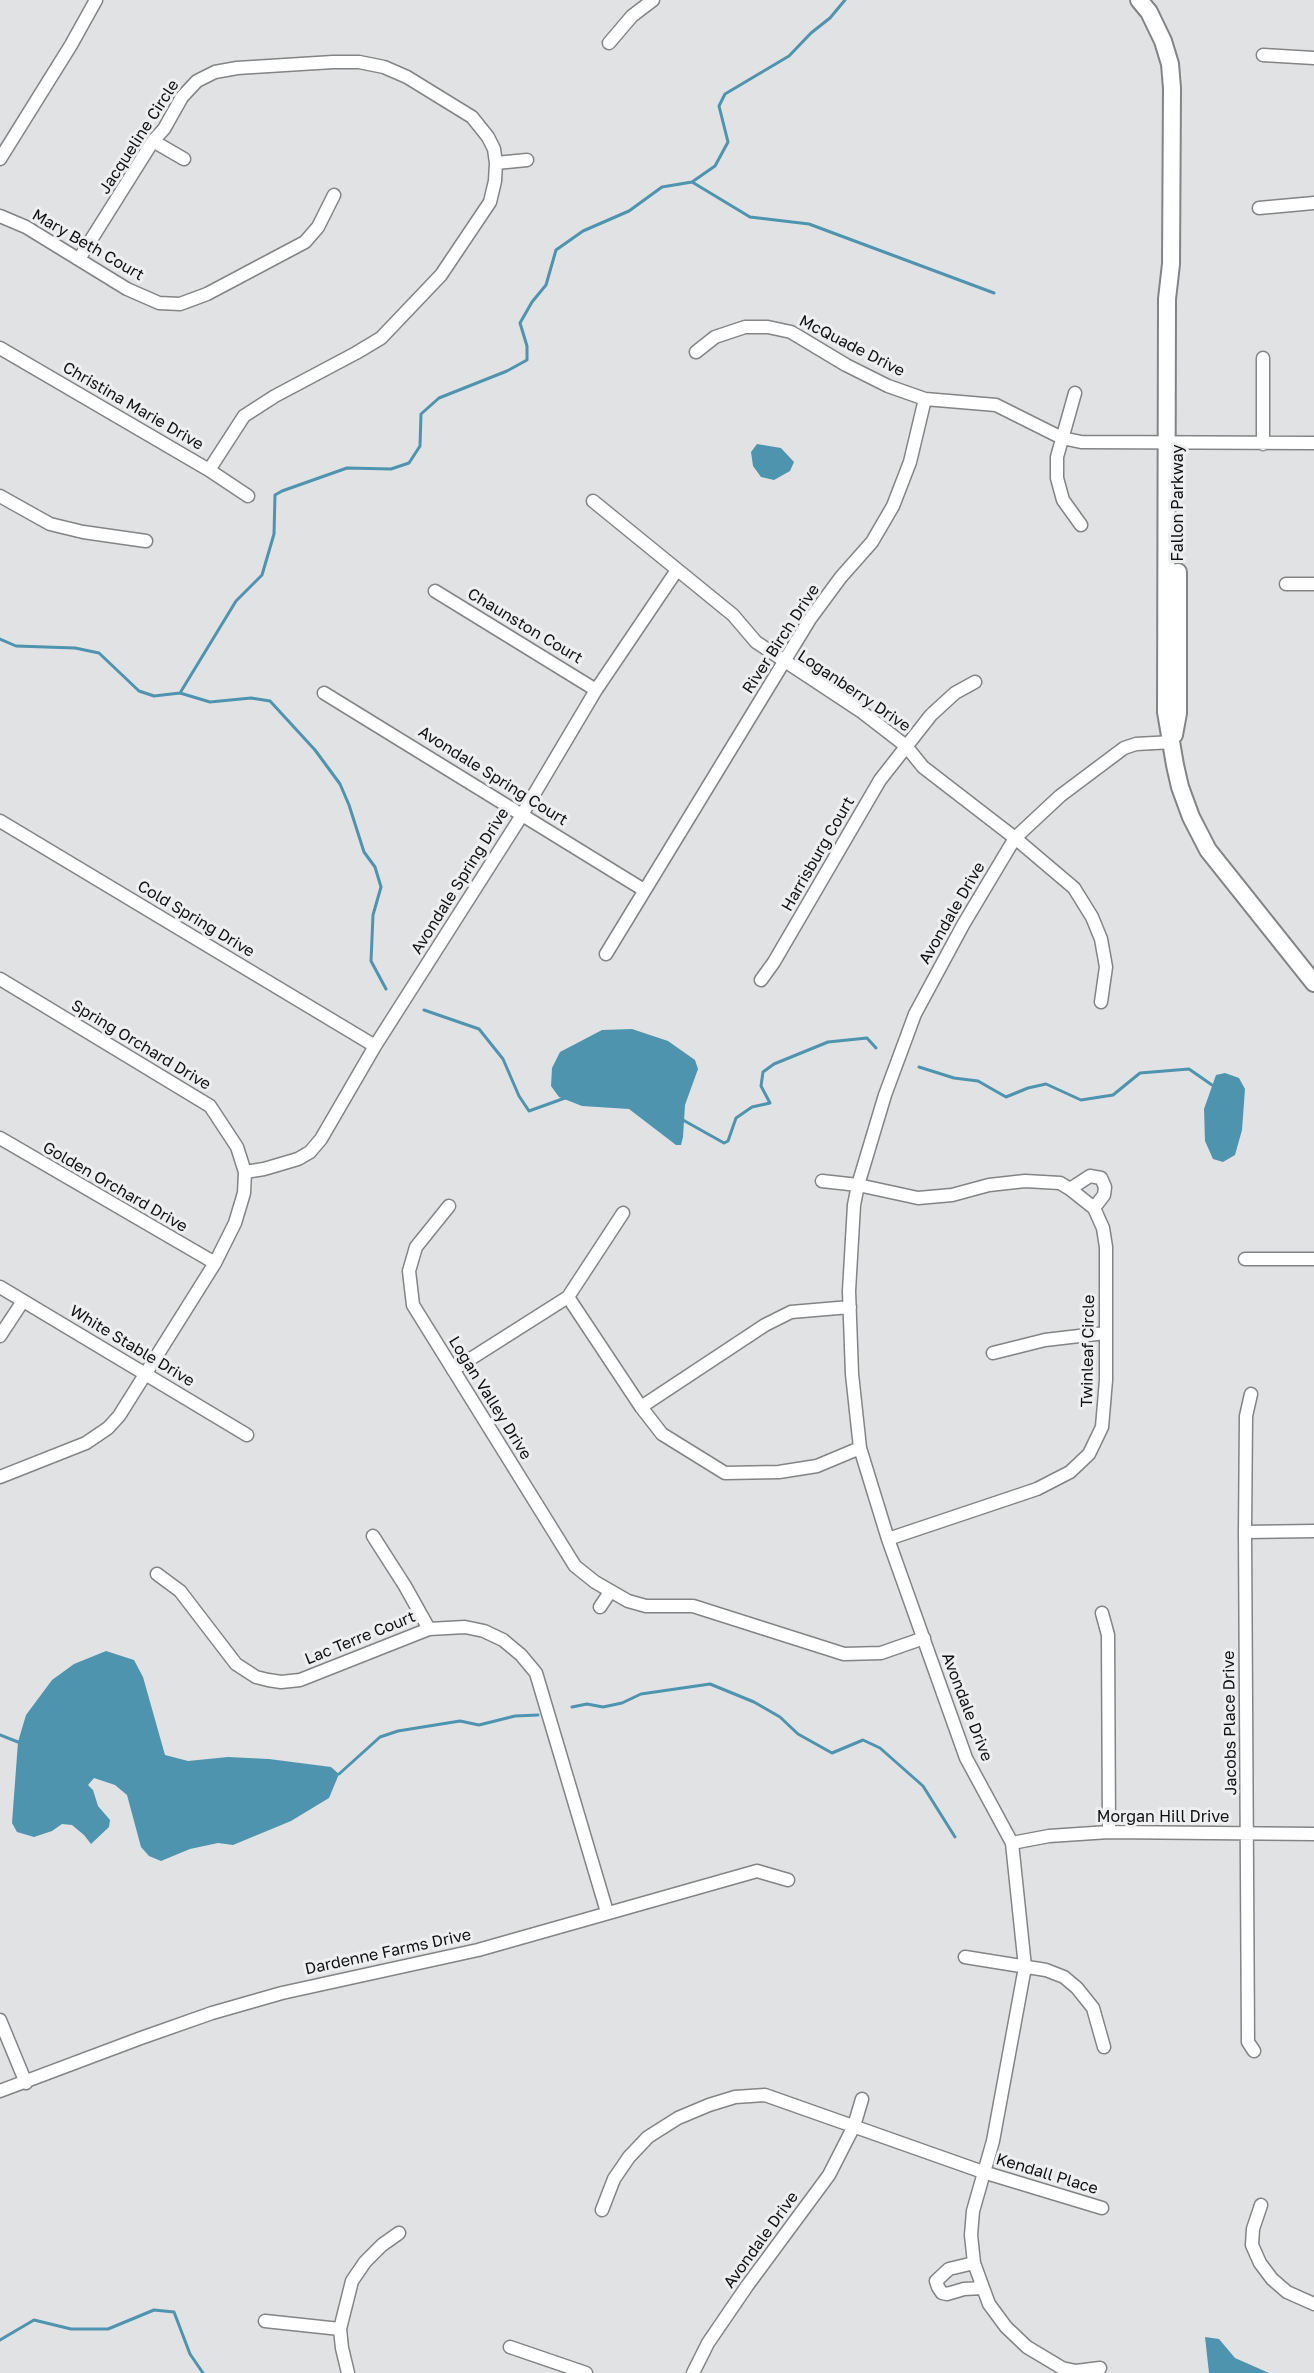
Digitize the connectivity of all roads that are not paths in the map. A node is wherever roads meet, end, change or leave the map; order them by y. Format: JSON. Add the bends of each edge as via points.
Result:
{"nodes":[{"id":1,"x":96,"y":0,"type":"edge"},
{"id":2,"x":653,"y":0,"type":"edge"},
{"id":3,"x":1139,"y":0,"type":"edge"},
{"id":4,"x":609,"y":43,"type":"dead end"},
{"id":5,"x":1263,"y":55,"type":"dead end"},
{"id":6,"x":1314,"y":58,"type":"edge"},
{"id":7,"x":153,"y":141,"type":"junction"},
{"id":8,"x":0,"y":159,"type":"edge"},
{"id":9,"x":184,"y":159,"type":"dead end"},
{"id":10,"x":527,"y":160,"type":"dead end"},
{"id":11,"x":496,"y":163,"type":"junction"},
{"id":12,"x":334,"y":195,"type":"dead end"},
{"id":13,"x":1314,"y":203,"type":"edge"},
{"id":14,"x":1259,"y":208,"type":"dead end"},
{"id":15,"x":0,"y":216,"type":"edge"},
{"id":16,"x":79,"y":259,"type":"junction"},
{"id":17,"x":0,"y":348,"type":"edge"},
{"id":18,"x":696,"y":352,"type":"dead end"},
{"id":19,"x":1263,"y":358,"type":"dead end"},
{"id":20,"x":1075,"y":393,"type":"dead end"},
{"id":21,"x":925,"y":399,"type":"junction"},
{"id":22,"x":1062,"y":438,"type":"junction"},
{"id":23,"x":1172,"y":443,"type":"junction"},
{"id":24,"x":1314,"y":443,"type":"edge"},
{"id":25,"x":1263,"y":444,"type":"junction"},
{"id":26,"x":209,"y":470,"type":"junction"},
{"id":27,"x":0,"y":496,"type":"edge"},
{"id":28,"x":248,"y":496,"type":"dead end"},
{"id":29,"x":593,"y":501,"type":"dead end"},
{"id":30,"x":1081,"y":525,"type":"dead end"},
{"id":31,"x":146,"y":541,"type":"dead end"},
{"id":32,"x":677,"y":570,"type":"junction"},
{"id":33,"x":1286,"y":584,"type":"dead end"},
{"id":34,"x":1314,"y":584,"type":"edge"},
{"id":35,"x":435,"y":591,"type":"dead end"},
{"id":36,"x":784,"y":663,"type":"junction"},
{"id":37,"x":975,"y":682,"type":"dead end"},
{"id":38,"x":596,"y":690,"type":"junction"},
{"id":39,"x":324,"y":693,"type":"dead end"},
{"id":40,"x":1173,"y":742,"type":"junction"},
{"id":41,"x":906,"y":746,"type":"junction"},
{"id":42,"x":522,"y":813,"type":"junction"},
{"id":43,"x":0,"y":821,"type":"edge"},
{"id":44,"x":1015,"y":838,"type":"junction"},
{"id":45,"x":644,"y":890,"type":"junction"},
{"id":46,"x":606,"y":954,"type":"dead end"},
{"id":47,"x":0,"y":979,"type":"edge"},
{"id":48,"x":761,"y":980,"type":"dead end"},
{"id":49,"x":1314,"y":982,"type":"edge"},
{"id":50,"x":1101,"y":1002,"type":"dead end"},
{"id":51,"x":375,"y":1046,"type":"junction"},
{"id":52,"x":0,"y":1138,"type":"edge"},
{"id":53,"x":245,"y":1172,"type":"junction"},
{"id":54,"x":822,"y":1181,"type":"dead end"},
{"id":55,"x":858,"y":1185,"type":"junction"},
{"id":56,"x":1070,"y":1189,"type":"junction"},
{"id":57,"x":449,"y":1206,"type":"dead end"},
{"id":58,"x":1094,"y":1208,"type":"junction"},
{"id":59,"x":623,"y":1214,"type":"dead end"},
{"id":60,"x":1245,"y":1259,"type":"dead end"},
{"id":61,"x":1314,"y":1259,"type":"edge"},
{"id":62,"x":215,"y":1263,"type":"junction"},
{"id":63,"x":0,"y":1287,"type":"edge"},
{"id":64,"x":568,"y":1297,"type":"junction"},
{"id":65,"x":23,"y":1301,"type":"junction"},
{"id":66,"x":850,"y":1307,"type":"junction"},
{"id":67,"x":1105,"y":1332,"type":"junction"},
{"id":68,"x":0,"y":1336,"type":"edge"},
{"id":69,"x":993,"y":1353,"type":"dead end"},
{"id":70,"x":453,"y":1370,"type":"junction"},
{"id":71,"x":146,"y":1374,"type":"junction"},
{"id":72,"x":1251,"y":1394,"type":"dead end"},
{"id":73,"x":641,"y":1407,"type":"junction"},
{"id":74,"x":246,"y":1434,"type":"dead end"},
{"id":75,"x":860,"y":1448,"type":"junction"},
{"id":76,"x":0,"y":1478,"type":"edge"},
{"id":77,"x":1314,"y":1531,"type":"edge"},
{"id":78,"x":1245,"y":1532,"type":"junction"},
{"id":79,"x":373,"y":1536,"type":"dead end"},
{"id":80,"x":888,"y":1539,"type":"junction"},
{"id":81,"x":157,"y":1574,"type":"dead end"},
{"id":82,"x":610,"y":1592,"type":"junction"},
{"id":83,"x":600,"y":1607,"type":"dead end"},
{"id":84,"x":1102,"y":1613,"type":"dead end"},
{"id":85,"x":429,"y":1629,"type":"junction"},
{"id":86,"x":924,"y":1638,"type":"junction"},
{"id":87,"x":1108,"y":1832,"type":"junction"},
{"id":88,"x":1248,"y":1834,"type":"junction"},
{"id":89,"x":1314,"y":1834,"type":"edge"},
{"id":90,"x":1012,"y":1843,"type":"junction"},
{"id":91,"x":788,"y":1880,"type":"dead end"},
{"id":92,"x":607,"y":1912,"type":"junction"},
{"id":93,"x":965,"y":1957,"type":"dead end"},
{"id":94,"x":1025,"y":1966,"type":"junction"},
{"id":95,"x":0,"y":2020,"type":"edge"},
{"id":96,"x":1104,"y":2047,"type":"dead end"},
{"id":97,"x":1254,"y":2051,"type":"dead end"},
{"id":98,"x":26,"y":2083,"type":"junction"},
{"id":99,"x":0,"y":2091,"type":"edge"},
{"id":100,"x":862,"y":2099,"type":"dead end"},
{"id":101,"x":854,"y":2126,"type":"junction"},
{"id":102,"x":983,"y":2172,"type":"junction"},
{"id":103,"x":1261,"y":2205,"type":"dead end"},
{"id":104,"x":1102,"y":2208,"type":"dead end"},
{"id":105,"x":602,"y":2210,"type":"dead end"},
{"id":106,"x":399,"y":2233,"type":"dead end"},
{"id":107,"x":974,"y":2263,"type":"junction"},
{"id":108,"x":983,"y":2288,"type":"junction"},
{"id":109,"x":1314,"y":2304,"type":"edge"},
{"id":110,"x":265,"y":2320,"type":"dead end"},
{"id":111,"x":340,"y":2329,"type":"junction"},
{"id":112,"x":510,"y":2347,"type":"dead end"},
{"id":113,"x":1100,"y":2368,"type":"dead end"},
{"id":114,"x":348,"y":2373,"type":"edge"},
{"id":115,"x":586,"y":2373,"type":"edge"},
{"id":116,"x":693,"y":2373,"type":"edge"}],
"edges":[{"from":1,"to":8,"type":"street"},
{"from":2,"to":4,"type":"street","via":[[632,16]]},
{"from":3,"to":23,"type":"street","name":"Fallon Parkway","via":[[1149,12],[1170,64],[1171,264],[1177,298]]},
{"from":5,"to":6,"type":"street"},
{"from":7,"to":9,"type":"street"},
{"from":7,"to":11,"type":"street","name":"Jacqueline Circle","via":[[189,88],[215,72],[359,62],[407,77],[472,117],[488,137]]},
{"from":7,"to":16,"type":"street","name":"Jacqueline Circle"},
{"from":10,"to":11,"type":"street"},
{"from":11,"to":26,"type":"street","name":"Jacqueline Circle","via":[[490,201],[441,275],[381,338],[244,416]]},
{"from":12,"to":16,"type":"street","name":"Mary Beth Court","via":[[318,227],[304,242],[207,294],[180,304],[159,303],[127,289]]},
{"from":13,"to":14,"type":"street"},
{"from":15,"to":16,"type":"street","name":"Mary Beth Court"},
{"from":17,"to":26,"type":"street","name":"Christina Marie Drive"},
{"from":18,"to":21,"type":"street","name":"McQuade Drive","via":[[715,337],[744,327],[768,327],[791,332],[888,386]]},
{"from":19,"to":25,"type":"street"},
{"from":20,"to":22,"type":"street"},
{"from":21,"to":22,"type":"street","name":"McQuade Drive","via":[[996,405]]},
{"from":21,"to":36,"type":"street","name":"River Birch Drive","via":[[910,462],[892,506],[872,542],[841,577]]},
{"from":22,"to":23,"type":"street","name":"McQuade Drive","via":[[1081,442]]},
{"from":22,"to":30,"type":"street","via":[[1057,478],[1063,500]]},
{"from":23,"to":25,"type":"street","name":"McQuade Drive"},
{"from":23,"to":40,"type":"street","name":"Fallon Parkway","via":[[1178,713]]},
{"from":24,"to":25,"type":"street","name":"McQuade Drive"},
{"from":26,"to":28,"type":"street","name":"Christina Marie Drive"},
{"from":27,"to":31,"type":"street","via":[[50,524]]},
{"from":29,"to":32,"type":"street","name":"Loganberry Drive"},
{"from":32,"to":36,"type":"street","name":"Loganberry Drive"},
{"from":32,"to":38,"type":"street","name":"Avondale Spring Drive"},
{"from":33,"to":34,"type":"street"},
{"from":35,"to":38,"type":"street","name":"Chaunston Court"},
{"from":36,"to":41,"type":"street","name":"Loganberry Drive","via":[[862,712]]},
{"from":36,"to":45,"type":"street","name":"River Birch Drive"},
{"from":37,"to":41,"type":"street","name":"Harrisburg Court","via":[[930,715]]},
{"from":38,"to":42,"type":"street","name":"Avondale Spring Drive"},
{"from":39,"to":42,"type":"street","name":"Avondale Spring Court"},
{"from":40,"to":44,"type":"street","name":"Avondale Drive","via":[[1124,748],[1060,796]]},
{"from":40,"to":49,"type":"street","name":"Fallon Parkway","via":[[1180,787],[1208,850]]},
{"from":41,"to":44,"type":"street","name":"Loganberry Drive","via":[[923,767]]},
{"from":41,"to":48,"type":"street","name":"Harrisburg Court","via":[[880,780]]},
{"from":42,"to":45,"type":"street","name":"Avondale Spring Court"},
{"from":42,"to":51,"type":"street","name":"Avondale Spring Drive"},
{"from":43,"to":51,"type":"street","name":"Cold Spring Drive"},
{"from":44,"to":50,"type":"street","name":"Loganberry Drive","via":[[1074,888],[1092,917],[1106,967]]},
{"from":44,"to":55,"type":"street","name":"Avondale Drive","via":[[915,1014]]},
{"from":45,"to":46,"type":"street","name":"River Birch Drive"},
{"from":47,"to":53,"type":"street","name":"Spring Orchard Drive","via":[[210,1106],[237,1146]]},
{"from":51,"to":53,"type":"street","name":"Avondale Spring Drive","via":[[330,1125],[309,1152],[289,1163]]},
{"from":52,"to":62,"type":"street","name":"Golden Orchard Drive"},
{"from":53,"to":62,"type":"street","name":"Spring Orchard Drive","via":[[241,1210]]},
{"from":54,"to":55,"type":"street"},
{"from":55,"to":56,"type":"street","via":[[918,1198],[1025,1181],[1060,1183]]},
{"from":55,"to":66,"type":"street","name":"Avondale Drive"},
{"from":56,"to":58,"type":"street"},
{"from":56,"to":58,"type":"street","via":[[1090,1176],[1101,1178],[1104,1195]]},
{"from":57,"to":70,"type":"street","name":"Logan Valley Drive","via":[[416,1247],[409,1271],[413,1305]]},
{"from":58,"to":67,"type":"street","name":"Twinleaf Circle","via":[[1106,1247]]},
{"from":59,"to":64,"type":"street"},
{"from":60,"to":61,"type":"street"},
{"from":62,"to":71,"type":"street","name":"Spring Orchard Drive"},
{"from":63,"to":65,"type":"street","name":"White Stable Drive"},
{"from":64,"to":70,"type":"street"},
{"from":64,"to":73,"type":"street"},
{"from":65,"to":68,"type":"street"},
{"from":65,"to":71,"type":"street","name":"White Stable Drive"},
{"from":66,"to":73,"type":"street","via":[[791,1312]]},
{"from":66,"to":75,"type":"street","name":"Avondale Drive"},
{"from":67,"to":69,"type":"street","via":[[1045,1340]]},
{"from":67,"to":80,"type":"street","name":"Twinleaf Circle","via":[[1102,1427],[1089,1454],[1070,1472],[1037,1489]]},
{"from":70,"to":82,"type":"street","name":"Logan Valley Drive","via":[[575,1566]]},
{"from":71,"to":74,"type":"street","name":"White Stable Drive"},
{"from":71,"to":76,"type":"street","name":"Spring Orchard Drive","via":[[119,1416],[99,1435]]},
{"from":72,"to":78,"type":"street","name":"Jacobs Place Drive","via":[[1246,1416]]},
{"from":73,"to":75,"type":"street","via":[[662,1434],[725,1473],[779,1472],[817,1466]]},
{"from":75,"to":80,"type":"street","name":"Avondale Drive"},
{"from":77,"to":78,"type":"street"},
{"from":78,"to":88,"type":"street","name":"Jacobs Place Drive"},
{"from":79,"to":85,"type":"street"},
{"from":80,"to":86,"type":"street","name":"Avondale Drive"},
{"from":81,"to":85,"type":"street","name":"Lac Terre Court","via":[[180,1592],[236,1664],[268,1680],[300,1680]]},
{"from":82,"to":83,"type":"street"},
{"from":82,"to":86,"type":"street","name":"Logan Valley Drive","via":[[646,1606],[693,1606],[844,1654],[881,1653]]},
{"from":84,"to":87,"type":"street","via":[[1108,1635]]},
{"from":85,"to":92,"type":"street","name":"Lac Terre Court","via":[[465,1627],[484,1631],[503,1640],[536,1673]]},
{"from":86,"to":90,"type":"street","name":"Avondale Drive","via":[[966,1758]]},
{"from":87,"to":88,"type":"street","name":"Morgan Hill Drive"},
{"from":87,"to":90,"type":"street","name":"Morgan Hill Drive"},
{"from":88,"to":89,"type":"street","name":"Morgan Hill Drive"},
{"from":88,"to":97,"type":"street","name":"Jacobs Place Drive","via":[[1248,2042]]},
{"from":90,"to":94,"type":"street","name":"Avondale Drive"},
{"from":91,"to":92,"type":"street","name":"Dardenne Farms Drive","via":[[757,1871]]},
{"from":92,"to":98,"type":"street","name":"Dardenne Farms Drive","via":[[478,1950],[282,1993],[141,2038]]},
{"from":93,"to":94,"type":"street"},
{"from":94,"to":96,"type":"street","via":[[1064,1977],[1077,1988],[1093,2008]]},
{"from":94,"to":102,"type":"street","name":"Avondale Drive","via":[[993,2141]]},
{"from":95,"to":98,"type":"street"},
{"from":98,"to":99,"type":"street","name":"Dardenne Farms Drive"},
{"from":100,"to":101,"type":"street","name":"Avondale Drive"},
{"from":101,"to":102,"type":"street"},
{"from":101,"to":105,"type":"street","via":[[765,2096],[735,2097],[709,2105],[648,2137],[614,2179]]},
{"from":101,"to":116,"type":"street","name":"Avondale Drive","via":[[830,2175],[747,2286],[708,2343]]},
{"from":102,"to":104,"type":"street","name":"Kendall Place"},
{"from":102,"to":107,"type":"street","name":"Avondale Drive","via":[[973,2211]]},
{"from":103,"to":109,"type":"street","via":[[1252,2245],[1260,2263],[1287,2292]]},
{"from":106,"to":111,"type":"street","via":[[365,2262],[352,2281]]},
{"from":107,"to":108,"type":"street","name":"Avondale Drive"},
{"from":107,"to":108,"type":"street","via":[[949,2268],[936,2280],[938,2287],[947,2294]]},
{"from":108,"to":113,"type":"street","name":"Avondale Drive","via":[[1006,2327],[1047,2361],[1076,2371]]},
{"from":110,"to":111,"type":"street"},
{"from":111,"to":114,"type":"street"},
{"from":112,"to":115,"type":"street"}]}
